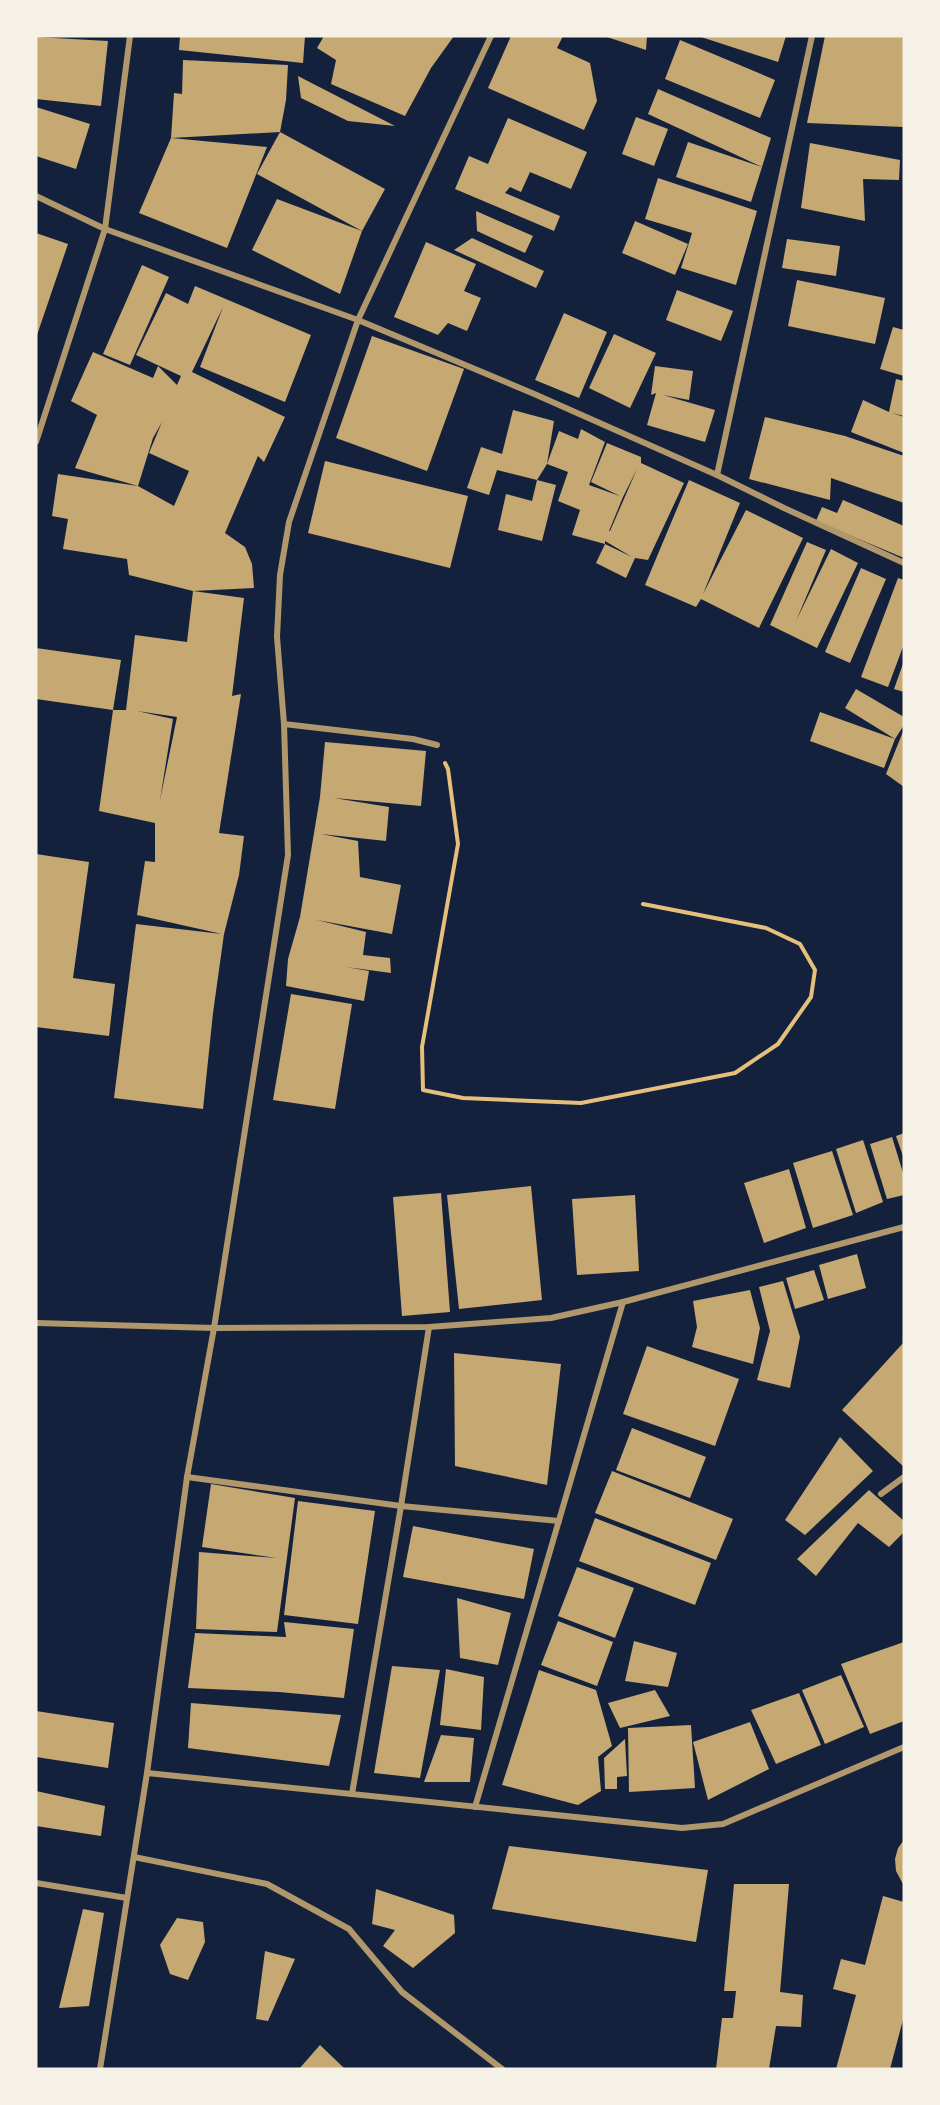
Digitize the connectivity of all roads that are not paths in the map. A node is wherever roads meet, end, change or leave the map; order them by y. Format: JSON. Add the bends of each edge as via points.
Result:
{"nodes":[{"id":1,"x":130,"y":36,"type":"edge"},
{"id":2,"x":492,"y":36,"type":"edge"},
{"id":3,"x":812,"y":36,"type":"edge"},
{"id":4,"x":36,"y":196,"type":"edge"},
{"id":5,"x":105,"y":229,"type":"junction"},
{"id":6,"x":358,"y":320,"type":"junction"},
{"id":7,"x":36,"y":442,"type":"edge"},
{"id":8,"x":717,"y":475,"type":"junction"},
{"id":9,"x":904,"y":563,"type":"edge"},
{"id":10,"x":284,"y":724,"type":"junction"},
{"id":11,"x":438,"y":745,"type":"road end"},
{"id":12,"x":903,"y":1229,"type":"edge"},
{"id":13,"x":623,"y":1302,"type":"junction"},
{"id":14,"x":36,"y":1323,"type":"edge"},
{"id":15,"x":429,"y":1327,"type":"junction"},
{"id":16,"x":214,"y":1328,"type":"junction"},
{"id":17,"x":187,"y":1477,"type":"junction"},
{"id":18,"x":904,"y":1477,"type":"edge"},
{"id":19,"x":881,"y":1494,"type":"dead end"},
{"id":20,"x":401,"y":1506,"type":"junction"},
{"id":21,"x":559,"y":1521,"type":"junction"},
{"id":22,"x":904,"y":1747,"type":"edge"},
{"id":23,"x":147,"y":1773,"type":"junction"},
{"id":24,"x":352,"y":1794,"type":"junction"},
{"id":25,"x":475,"y":1807,"type":"junction"},
{"id":26,"x":134,"y":1857,"type":"junction"},
{"id":27,"x":36,"y":1883,"type":"edge"},
{"id":28,"x":127,"y":1898,"type":"junction"},
{"id":29,"x":100,"y":2069,"type":"edge"},
{"id":30,"x":502,"y":2069,"type":"edge"}],
"edges":[{"from":1,"to":5,"type":"street"},
{"from":2,"to":6,"type":"street"},
{"from":3,"to":8,"type":"street"},
{"from":4,"to":5,"type":"street"},
{"from":5,"to":6,"type":"street"},
{"from":5,"to":7,"type":"street"},
{"from":6,"to":8,"type":"street"},
{"from":6,"to":10,"type":"street","via":[[289,522],[280,575],[277,637]]},
{"from":8,"to":9,"type":"street"},
{"from":10,"to":11,"type":"street"},
{"from":10,"to":16,"type":"street","via":[[288,855]]},
{"from":12,"to":13,"type":"street"},
{"from":13,"to":15,"type":"street","via":[[551,1318]]},
{"from":13,"to":21,"type":"street"},
{"from":14,"to":16,"type":"street"},
{"from":15,"to":16,"type":"street"},
{"from":15,"to":20,"type":"street"},
{"from":16,"to":17,"type":"street"},
{"from":17,"to":20,"type":"street"},
{"from":17,"to":23,"type":"street"},
{"from":18,"to":19,"type":"street"},
{"from":20,"to":21,"type":"street"},
{"from":20,"to":24,"type":"street"},
{"from":21,"to":25,"type":"street"},
{"from":22,"to":25,"type":"street","via":[[723,1824],[682,1828]]},
{"from":23,"to":24,"type":"street"},
{"from":23,"to":26,"type":"street"},
{"from":24,"to":25,"type":"street"},
{"from":26,"to":28,"type":"street"},
{"from":26,"to":30,"type":"street","via":[[267,1884],[348,1929],[402,1992]]},
{"from":27,"to":28,"type":"street"},
{"from":28,"to":29,"type":"street"}]}
